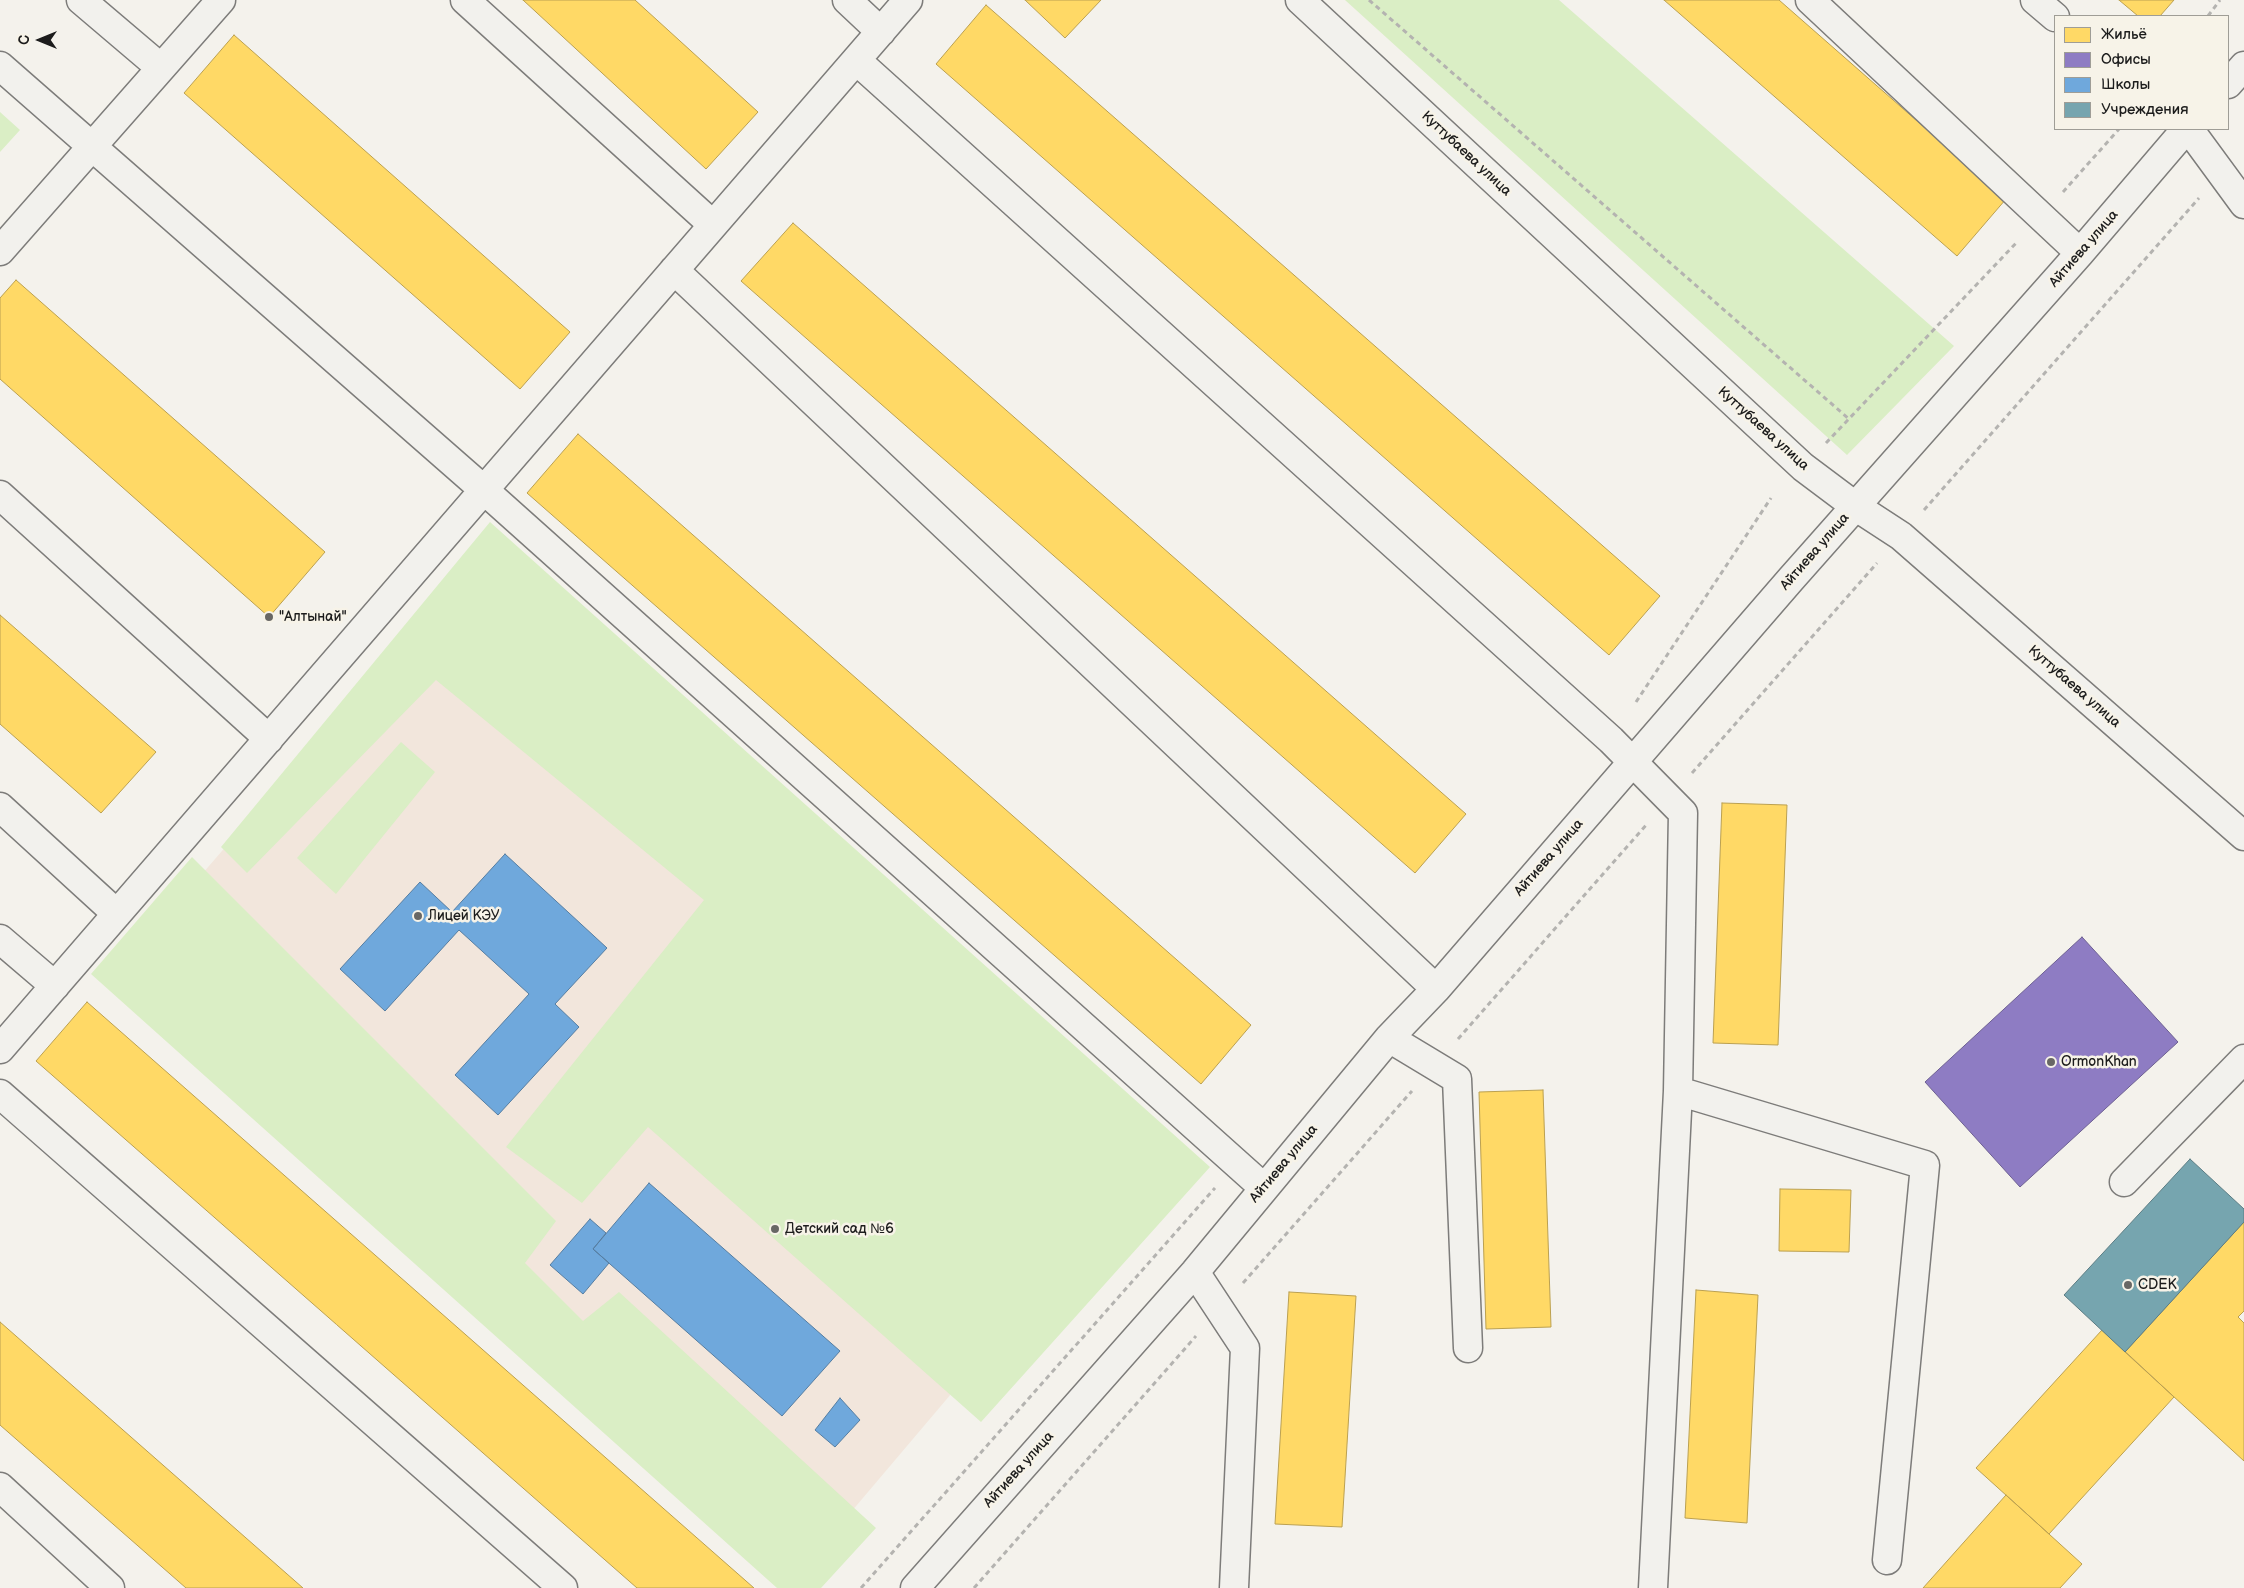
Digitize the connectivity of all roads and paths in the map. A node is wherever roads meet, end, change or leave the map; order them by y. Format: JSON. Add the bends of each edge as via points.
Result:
{"nodes":[{"id":1,"x":81,"y":0,"type":"edge"},
{"id":2,"x":221,"y":0,"type":"edge"},
{"id":3,"x":465,"y":0,"type":"edge"},
{"id":4,"x":847,"y":0,"type":"edge"},
{"id":5,"x":908,"y":0,"type":"edge"},
{"id":6,"x":1300,"y":0,"type":"edge"},
{"id":7,"x":1368,"y":0,"type":"edge"},
{"id":8,"x":1810,"y":0,"type":"edge"},
{"id":9,"x":2036,"y":0,"type":"edge"},
{"id":10,"x":2220,"y":0,"type":"edge"},
{"id":11,"x":2209,"y":15,"type":"edge"},
{"id":12,"x":2054,"y":16,"type":"edge"},
{"id":13,"x":881,"y":32,"type":"junction"},
{"id":14,"x":856,"y":60,"type":"junction"},
{"id":15,"x":0,"y":66,"type":"edge"},
{"id":16,"x":2244,"y":66,"type":"edge"},
{"id":17,"x":161,"y":68,"type":"junction"},
{"id":18,"x":2229,"y":83,"type":"edge"},
{"id":19,"x":2118,"y":130,"type":"edge"},
{"id":20,"x":2187,"y":130,"type":"edge"},
{"id":21,"x":2189,"y":130,"type":"edge"},
{"id":22,"x":92,"y":146,"type":"junction"},
{"id":23,"x":2221,"y":172,"type":"junction"},
{"id":24,"x":2244,"y":204,"type":"edge"},
{"id":25,"x":2041,"y":216,"type":"junction"},
{"id":26,"x":714,"y":225,"type":"junction"},
{"id":27,"x":0,"y":251,"type":"edge"},
{"id":28,"x":2080,"y":254,"type":"junction"},
{"id":29,"x":674,"y":270,"type":"junction"},
{"id":30,"x":1849,"y":419,"type":"junction"},
{"id":31,"x":1822,"y":448,"type":"dead end"},
{"id":32,"x":484,"y":490,"type":"junction"},
{"id":33,"x":0,"y":495,"type":"edge"},
{"id":34,"x":1855,"y":506,"type":"junction"},
{"id":35,"x":1920,"y":514,"type":"dead end"},
{"id":36,"x":269,"y":739,"type":"junction"},
{"id":37,"x":1632,"y":761,"type":"junction"},
{"id":38,"x":0,"y":807,"type":"edge"},
{"id":39,"x":2244,"y":836,"type":"edge"},
{"id":40,"x":117,"y":914,"type":"junction"},
{"id":41,"x":0,"y":939,"type":"edge"},
{"id":42,"x":54,"y":986,"type":"junction"},
{"id":43,"x":1436,"y":989,"type":"junction"},
{"id":44,"x":1389,"y":1038,"type":"junction"},
{"id":45,"x":0,"y":1049,"type":"edge"},
{"id":46,"x":2244,"y":1059,"type":"edge"},
{"id":47,"x":1678,"y":1091,"type":"junction"},
{"id":48,"x":0,"y":1094,"type":"edge"},
{"id":49,"x":2124,"y":1182,"type":"dead end"},
{"id":50,"x":1264,"y":1188,"type":"junction"},
{"id":51,"x":1195,"y":1272,"type":"junction"},
{"id":52,"x":1468,"y":1348,"type":"dead end"},
{"id":53,"x":0,"y":1487,"type":"edge"},
{"id":54,"x":1887,"y":1560,"type":"dead end"},
{"id":55,"x":110,"y":1588,"type":"edge"},
{"id":56,"x":563,"y":1588,"type":"edge"},
{"id":57,"x":915,"y":1588,"type":"edge"},
{"id":58,"x":1234,"y":1588,"type":"edge"},
{"id":59,"x":1653,"y":1588,"type":"edge"}],
"edges":[{"from":1,"to":17,"type":"street"},
{"from":2,"to":17,"type":"street"},
{"from":3,"to":26,"type":"street"},
{"from":4,"to":13,"type":"street"},
{"from":5,"to":13,"type":"street"},
{"from":6,"to":34,"type":"street","name":"Куттубаева улица","via":[[1803,467]]},
{"from":7,"to":30,"type":"path"},
{"from":8,"to":25,"type":"street"},
{"from":9,"to":12,"type":"street"},
{"from":10,"to":11,"type":"path"},
{"from":13,"to":14,"type":"street"},
{"from":14,"to":26,"type":"street"},
{"from":14,"to":37,"type":"street"},
{"from":15,"to":22,"type":"street"},
{"from":16,"to":18,"type":"street"},
{"from":17,"to":22,"type":"street"},
{"from":19,"to":25,"type":"path"},
{"from":20,"to":28,"type":"street","name":"Айтиева улица"},
{"from":21,"to":23,"type":"street"},
{"from":22,"to":27,"type":"street"},
{"from":22,"to":32,"type":"street"},
{"from":23,"to":24,"type":"street"},
{"from":23,"to":35,"type":"path"},
{"from":25,"to":28,"type":"street"},
{"from":25,"to":30,"type":"path"},
{"from":26,"to":29,"type":"street"},
{"from":28,"to":34,"type":"street","name":"Айтиева улица"},
{"from":29,"to":32,"type":"street"},
{"from":29,"to":43,"type":"street"},
{"from":30,"to":31,"type":"path"},
{"from":32,"to":36,"type":"street"},
{"from":32,"to":50,"type":"street"},
{"from":33,"to":36,"type":"street"},
{"from":34,"to":37,"type":"street","name":"Айтиева улица"},
{"from":34,"to":39,"type":"street","name":"Куттубаева улица","via":[[1901,536]]},
{"from":36,"to":40,"type":"street"},
{"from":37,"to":43,"type":"street","name":"Айтиева улица"},
{"from":37,"to":47,"type":"street","via":[[1683,813]]},
{"from":38,"to":40,"type":"street"},
{"from":40,"to":42,"type":"street"},
{"from":41,"to":42,"type":"street"},
{"from":42,"to":45,"type":"street"},
{"from":43,"to":44,"type":"street","name":"Айтиева улица"},
{"from":44,"to":50,"type":"street","name":"Айтиева улица"},
{"from":44,"to":52,"type":"street","via":[[1457,1079]]},
{"from":46,"to":49,"type":"street"},
{"from":47,"to":54,"type":"street","via":[[1925,1165]]},
{"from":47,"to":59,"type":"street"},
{"from":48,"to":56,"type":"street"},
{"from":50,"to":51,"type":"street","name":"Айтиева улица"},
{"from":51,"to":57,"type":"street","name":"Айтиева улица"},
{"from":51,"to":58,"type":"street","via":[[1245,1348]]},
{"from":53,"to":55,"type":"street"}]}
